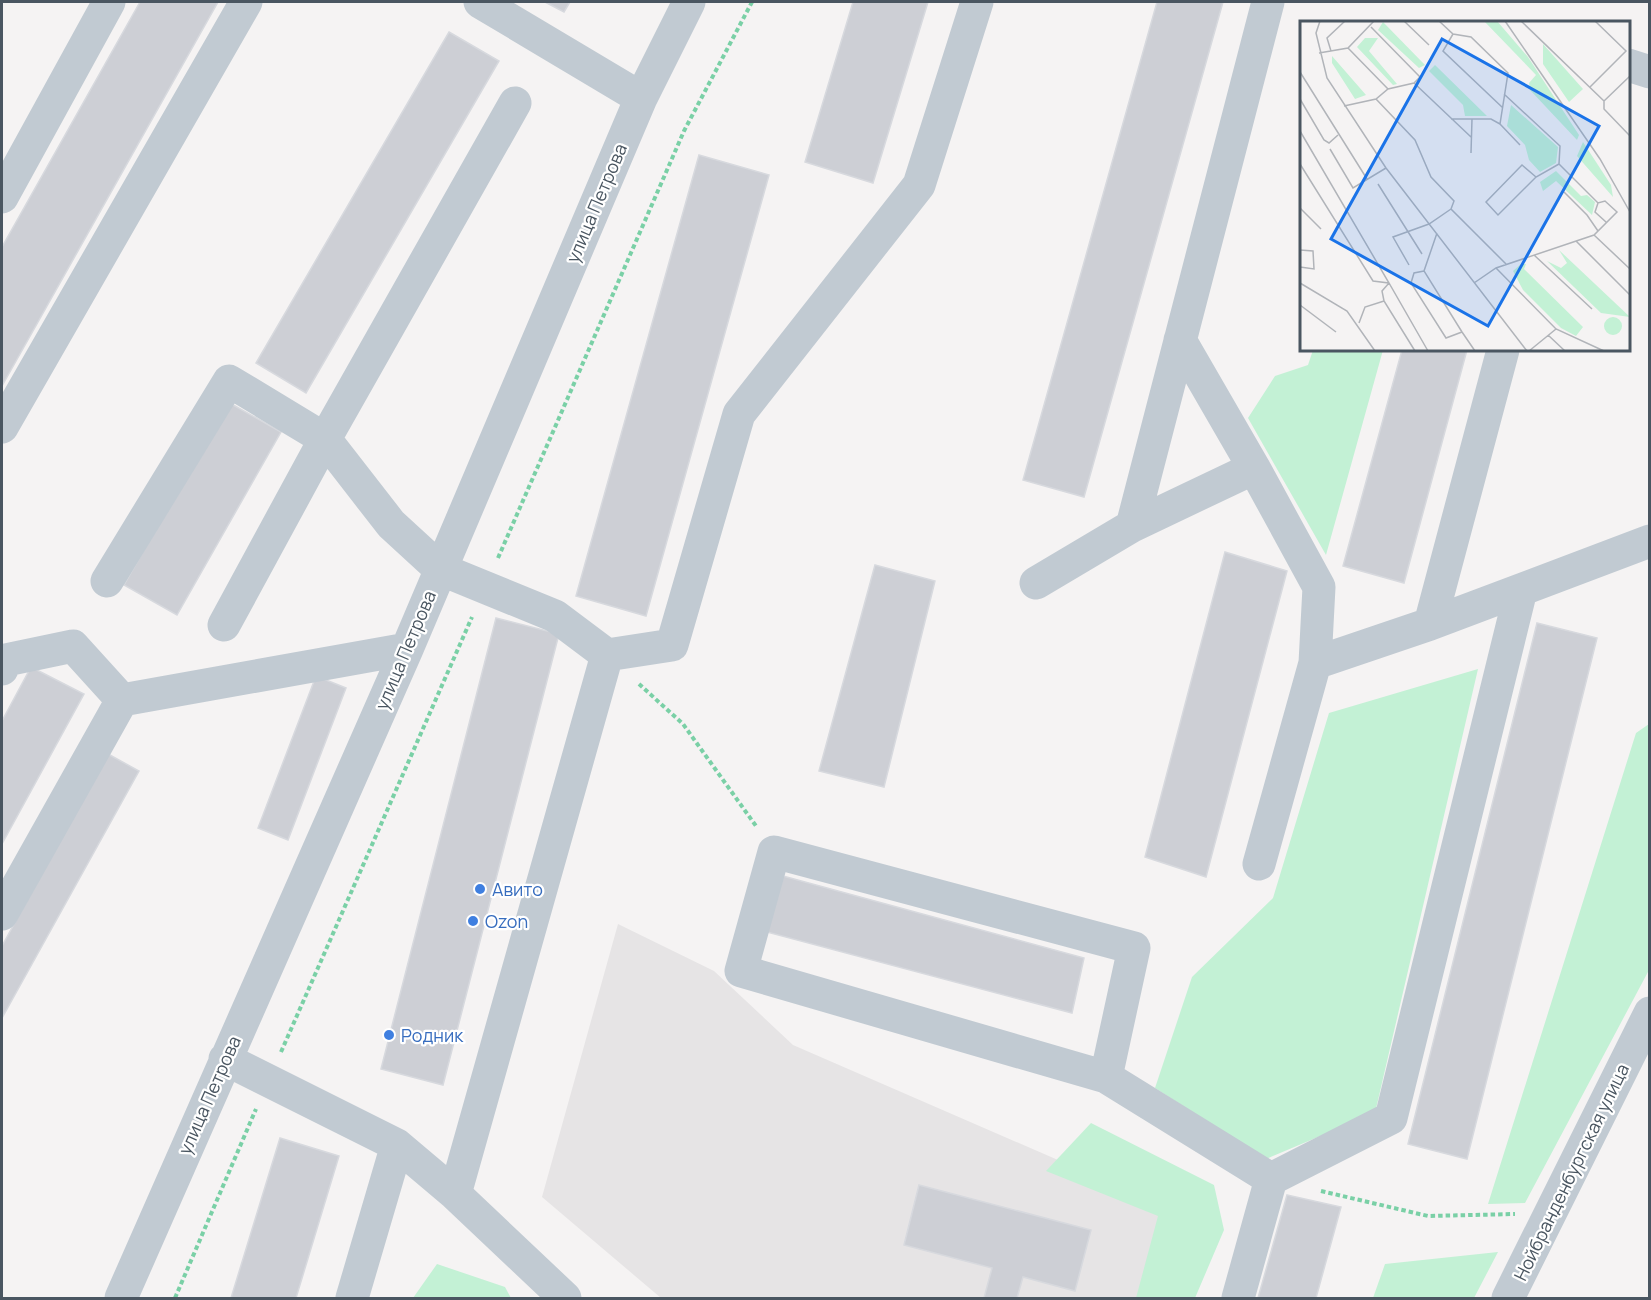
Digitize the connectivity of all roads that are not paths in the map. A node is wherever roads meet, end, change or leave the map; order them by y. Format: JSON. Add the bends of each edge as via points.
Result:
{"nodes":[{"id":1,"x":109,"y":2,"type":"edge"},
{"id":2,"x":246,"y":2,"type":"edge"},
{"id":3,"x":689,"y":2,"type":"edge"},
{"id":4,"x":977,"y":2,"type":"edge"},
{"id":5,"x":1268,"y":2,"type":"edge"},
{"id":6,"x":498,"y":6,"type":"edge"},
{"id":7,"x":1630,"y":65,"type":"edge"},
{"id":8,"x":1650,"y":72,"type":"edge"},
{"id":9,"x":641,"y":98,"type":"junction"},
{"id":10,"x":515,"y":103,"type":"dead end"},
{"id":11,"x":2,"y":197,"type":"edge"},
{"id":12,"x":1180,"y":340,"type":"junction"},
{"id":13,"x":1503,"y":351,"type":"edge"},
{"id":14,"x":2,"y":428,"type":"edge"},
{"id":15,"x":325,"y":439,"type":"junction"},
{"id":16,"x":1254,"y":468,"type":"junction"},
{"id":17,"x":1132,"y":526,"type":"junction"},
{"id":18,"x":1650,"y":542,"type":"edge"},
{"id":19,"x":440,"y":569,"type":"junction"},
{"id":20,"x":107,"y":582,"type":"dead end"},
{"id":21,"x":1036,"y":583,"type":"dead end"},
{"id":22,"x":1521,"y":590,"type":"junction"},
{"id":23,"x":1430,"y":624,"type":"junction"},
{"id":24,"x":224,"y":625,"type":"dead end"},
{"id":25,"x":407,"y":649,"type":"junction"},
{"id":26,"x":607,"y":656,"type":"junction"},
{"id":27,"x":1315,"y":663,"type":"junction"},
{"id":28,"x":2,"y":669,"type":"edge"},
{"id":29,"x":122,"y":700,"type":"junction"},
{"id":30,"x":1259,"y":864,"type":"dead end"},
{"id":31,"x":2,"y":914,"type":"edge"},
{"id":32,"x":1650,"y":1013,"type":"edge"},
{"id":33,"x":225,"y":1059,"type":"junction"},
{"id":34,"x":1106,"y":1077,"type":"junction"},
{"id":35,"x":397,"y":1145,"type":"junction"},
{"id":36,"x":1271,"y":1179,"type":"junction"},
{"id":37,"x":455,"y":1194,"type":"junction"},
{"id":38,"x":121,"y":1299,"type":"edge"},
{"id":39,"x":352,"y":1299,"type":"edge"},
{"id":40,"x":565,"y":1299,"type":"edge"},
{"id":41,"x":1238,"y":1299,"type":"edge"},
{"id":42,"x":1508,"y":1299,"type":"edge"}],
"edges":[{"from":1,"to":11,"type":"street"},
{"from":2,"to":14,"type":"street"},
{"from":3,"to":9,"type":"street","name":"улица Петрова"},
{"from":4,"to":26,"type":"street","via":[[919,185],[740,414],[672,645]]},
{"from":5,"to":12,"type":"street"},
{"from":6,"to":9,"type":"street"},
{"from":7,"to":8,"type":"street"},
{"from":9,"to":19,"type":"street","name":"улица Петрова"},
{"from":10,"to":15,"type":"street"},
{"from":12,"to":16,"type":"street"},
{"from":12,"to":17,"type":"street"},
{"from":13,"to":23,"type":"street"},
{"from":15,"to":19,"type":"street","via":[[391,524]]},
{"from":15,"to":20,"type":"street","via":[[229,381]]},
{"from":15,"to":24,"type":"street"},
{"from":16,"to":17,"type":"street"},
{"from":16,"to":27,"type":"street","via":[[1319,587]]},
{"from":17,"to":21,"type":"street"},
{"from":18,"to":22,"type":"street"},
{"from":19,"to":25,"type":"street","name":"улица Петрова"},
{"from":19,"to":26,"type":"street","via":[[555,616]]},
{"from":22,"to":23,"type":"street"},
{"from":22,"to":36,"type":"street","via":[[1391,1118]]},
{"from":23,"to":27,"type":"street"},
{"from":25,"to":29,"type":"street"},
{"from":25,"to":33,"type":"street","name":"улица Петрова"},
{"from":26,"to":37,"type":"street"},
{"from":27,"to":30,"type":"street"},
{"from":28,"to":29,"type":"street","via":[[6,660],[73,646]]},
{"from":29,"to":31,"type":"street"},
{"from":32,"to":42,"type":"street","name":"Нойбранденбургская улица"},
{"from":33,"to":35,"type":"street"},
{"from":33,"to":38,"type":"street","name":"улица Петрова"},
{"from":34,"to":34,"type":"street","via":[[1134,948],[774,852],[741,971]]},
{"from":34,"to":36,"type":"street"},
{"from":35,"to":37,"type":"street"},
{"from":35,"to":39,"type":"street"},
{"from":36,"to":41,"type":"street"},
{"from":37,"to":40,"type":"street"}]}
